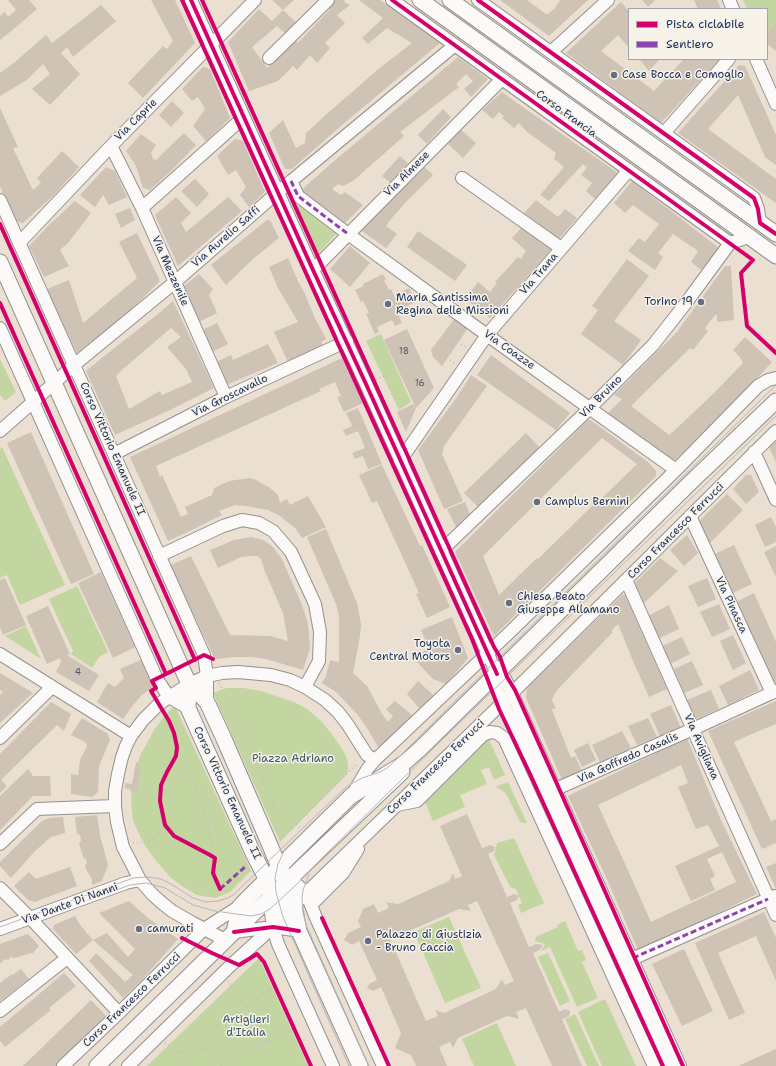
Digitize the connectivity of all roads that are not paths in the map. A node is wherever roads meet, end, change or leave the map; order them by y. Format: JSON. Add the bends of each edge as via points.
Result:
{"nodes":[{"id":1,"x":191,"y":0,"type":"edge"},
{"id":2,"x":255,"y":0,"type":"edge"},
{"id":3,"x":328,"y":0,"type":"edge"},
{"id":4,"x":392,"y":0,"type":"edge"},
{"id":5,"x":420,"y":0,"type":"edge"},
{"id":6,"x":450,"y":0,"type":"edge"},
{"id":7,"x":478,"y":0,"type":"edge"},
{"id":8,"x":608,"y":0,"type":"edge"},
{"id":9,"x":211,"y":45,"type":"junction"},
{"id":10,"x":455,"y":45,"type":"junction"},
{"id":11,"x":551,"y":52,"type":"junction"},
{"id":12,"x":269,"y":58,"type":"dead end"},
{"id":13,"x":729,"y":60,"type":"edge"},
{"id":14,"x":756,"y":60,"type":"edge"},
{"id":15,"x":502,"y":79,"type":"junction"},
{"id":16,"x":776,"y":104,"type":"edge"},
{"id":17,"x":244,"y":117,"type":"junction"},
{"id":18,"x":664,"y":133,"type":"junction"},
{"id":19,"x":111,"y":146,"type":"junction"},
{"id":20,"x":629,"y":170,"type":"junction"},
{"id":21,"x":462,"y":178,"type":"dead end"},
{"id":22,"x":291,"y":181,"type":"junction"},
{"id":23,"x":278,"y":192,"type":"junction"},
{"id":24,"x":0,"y":200,"type":"edge"},
{"id":25,"x":142,"y":208,"type":"junction"},
{"id":26,"x":760,"y":223,"type":"junction"},
{"id":27,"x":348,"y":234,"type":"junction"},
{"id":28,"x":776,"y":234,"type":"edge"},
{"id":29,"x":750,"y":237,"type":"junction"},
{"id":30,"x":19,"y":242,"type":"junction"},
{"id":31,"x":730,"y":243,"type":"junction"},
{"id":32,"x":561,"y":248,"type":"junction"},
{"id":33,"x":776,"y":256,"type":"edge"},
{"id":34,"x":0,"y":262,"type":"edge"},
{"id":35,"x":313,"y":270,"type":"junction"},
{"id":36,"x":175,"y":282,"type":"junction"},
{"id":37,"x":0,"y":328,"type":"edge"},
{"id":38,"x":487,"y":334,"type":"junction"},
{"id":39,"x":347,"y":341,"type":"junction"},
{"id":40,"x":74,"y":365,"type":"junction"},
{"id":41,"x":776,"y":378,"type":"edge"},
{"id":42,"x":54,"y":383,"type":"junction"},
{"id":43,"x":226,"y":397,"type":"junction"},
{"id":44,"x":776,"y":401,"type":"edge"},
{"id":45,"x":33,"y":402,"type":"junction"},
{"id":46,"x":590,"y":408,"type":"junction"},
{"id":47,"x":776,"y":430,"type":"edge"},
{"id":48,"x":0,"y":431,"type":"edge"},
{"id":49,"x":754,"y":452,"type":"junction"},
{"id":50,"x":114,"y":454,"type":"junction"},
{"id":51,"x":400,"y":460,"type":"junction"},
{"id":52,"x":676,"y":470,"type":"junction"},
{"id":53,"x":776,"y":500,"type":"edge"},
{"id":54,"x":690,"y":516,"type":"junction"},
{"id":55,"x":441,"y":551,"type":"junction"},
{"id":56,"x":159,"y":556,"type":"junction"},
{"id":57,"x":626,"y":580,"type":"junction"},
{"id":58,"x":487,"y":653,"type":"junction"},
{"id":59,"x":0,"y":654,"type":"edge"},
{"id":60,"x":497,"y":674,"type":"junction"},
{"id":61,"x":207,"y":676,"type":"junction"},
{"id":62,"x":189,"y":684,"type":"junction"},
{"id":63,"x":52,"y":687,"type":"junction"},
{"id":64,"x":305,"y":687,"type":"junction"},
{"id":65,"x":774,"y":692,"type":"edge"},
{"id":66,"x":512,"y":693,"type":"junction"},
{"id":67,"x":169,"y":697,"type":"junction"},
{"id":68,"x":207,"y":702,"type":"junction"},
{"id":69,"x":503,"y":702,"type":"junction"},
{"id":70,"x":188,"y":708,"type":"junction"},
{"id":71,"x":693,"y":729,"type":"junction"},
{"id":72,"x":131,"y":736,"type":"junction"},
{"id":73,"x":0,"y":738,"type":"edge"},
{"id":74,"x":420,"y":749,"type":"junction"},
{"id":75,"x":371,"y":757,"type":"junction"},
{"id":76,"x":535,"y":771,"type":"junction"},
{"id":77,"x":522,"y":778,"type":"junction"},
{"id":78,"x":551,"y":791,"type":"junction"},
{"id":79,"x":352,"y":796,"type":"junction"},
{"id":80,"x":115,"y":806,"type":"junction"},
{"id":81,"x":396,"y":806,"type":"junction"},
{"id":82,"x":556,"y":818,"type":"junction"},
{"id":83,"x":542,"y":822,"type":"junction"},
{"id":84,"x":368,"y":833,"type":"junction"},
{"id":85,"x":0,"y":844,"type":"edge"},
{"id":86,"x":279,"y":867,"type":"junction"},
{"id":87,"x":266,"y":879,"type":"junction"},
{"id":88,"x":140,"y":880,"type":"junction"},
{"id":89,"x":288,"y":881,"type":"junction"},
{"id":90,"x":0,"y":888,"type":"edge"},
{"id":91,"x":306,"y":893,"type":"junction"},
{"id":92,"x":272,"y":897,"type":"junction"},
{"id":93,"x":772,"y":897,"type":"edge"},
{"id":94,"x":593,"y":899,"type":"junction"},
{"id":95,"x":312,"y":904,"type":"junction"},
{"id":96,"x":581,"y":905,"type":"junction"},
{"id":97,"x":240,"y":906,"type":"junction"},
{"id":98,"x":289,"y":911,"type":"junction"},
{"id":99,"x":776,"y":915,"type":"edge"},
{"id":100,"x":30,"y":918,"type":"junction"},
{"id":101,"x":273,"y":927,"type":"junction"},
{"id":102,"x":0,"y":929,"type":"edge"},
{"id":103,"x":204,"y":929,"type":"junction"},
{"id":104,"x":299,"y":931,"type":"junction"},
{"id":105,"x":230,"y":936,"type":"junction"},
{"id":106,"x":67,"y":958,"type":"junction"},
{"id":107,"x":627,"y":961,"type":"junction"},
{"id":108,"x":634,"y":990,"type":"junction"},
{"id":109,"x":622,"y":995,"type":"junction"},
{"id":110,"x":0,"y":1011,"type":"edge"},
{"id":111,"x":119,"y":1013,"type":"junction"},
{"id":112,"x":666,"y":1061,"type":"edge"},
{"id":113,"x":653,"y":1063,"type":"edge"},
{"id":114,"x":63,"y":1066,"type":"edge"},
{"id":115,"x":96,"y":1066,"type":"edge"},
{"id":116,"x":128,"y":1066,"type":"edge"},
{"id":117,"x":333,"y":1066,"type":"edge"},
{"id":118,"x":360,"y":1066,"type":"edge"},
{"id":119,"x":383,"y":1066,"type":"edge"},
{"id":120,"x":680,"y":1066,"type":"edge"}],
"edges":[{"from":1,"to":9,"type":"street"},
{"from":2,"to":9,"type":"street","name":"Via Caprie"},
{"from":3,"to":12,"type":"street"},
{"from":4,"to":10,"type":"street","name":"Corso Francia"},
{"from":5,"to":29,"type":"main road","name":"Corso Francia"},
{"from":6,"to":26,"type":"main road"},
{"from":7,"to":11,"type":"street"},
{"from":8,"to":11,"type":"street"},
{"from":9,"to":17,"type":"street"},
{"from":9,"to":19,"type":"street","name":"Via Caprie"},
{"from":10,"to":15,"type":"street","name":"Corso Francia"},
{"from":10,"to":22,"type":"street","name":"Via Aurelio Saffi"},
{"from":11,"to":18,"type":"street"},
{"from":13,"to":18,"type":"street"},
{"from":14,"to":16,"type":"street"},
{"from":15,"to":20,"type":"street","name":"Corso Francia"},
{"from":15,"to":27,"type":"street","name":"Via Almese"},
{"from":17,"to":23,"type":"street"},
{"from":17,"to":25,"type":"street"},
{"from":18,"to":26,"type":"street","via":[[754,198]]},
{"from":19,"to":25,"type":"street","name":"Via Mezzenile"},
{"from":19,"to":30,"type":"street","name":"Via Caprie"},
{"from":20,"to":31,"type":"street","name":"Corso Francia"},
{"from":20,"to":32,"type":"street","name":"Via Trana"},
{"from":21,"to":32,"type":"street"},
{"from":22,"to":23,"type":"street","name":"Via Aurelio Saffi"},
{"from":22,"to":27,"type":"street","name":"Via Coazze","via":[[298,196]]},
{"from":23,"to":35,"type":"street"},
{"from":23,"to":36,"type":"street","name":"Via Aurelio Saffi"},
{"from":24,"to":30,"type":"street","name":"Corso Vittorio Emanuele II"},
{"from":25,"to":36,"type":"street","name":"Via Mezzenile"},
{"from":26,"to":28,"type":"main road"},
{"from":27,"to":35,"type":"street","name":"Via Almese"},
{"from":27,"to":38,"type":"street","name":"Via Coazze"},
{"from":29,"to":31,"type":"street"},
{"from":29,"to":33,"type":"main road","name":"Corso Francia"},
{"from":30,"to":40,"type":"street","name":"Corso Vittorio Emanuele II"},
{"from":31,"to":46,"type":"street","name":"Via Bruino","via":[[657,341]]},
{"from":32,"to":38,"type":"street","name":"Via Trana"},
{"from":34,"to":42,"type":"main road","name":"Corso Vittorio Emanuele II"},
{"from":35,"to":39,"type":"street"},
{"from":36,"to":40,"type":"street","name":"Via Aurelio Saffi"},
{"from":36,"to":43,"type":"street","name":"Via Mezzenile"},
{"from":37,"to":45,"type":"street"},
{"from":38,"to":46,"type":"street","name":"Via Coazze"},
{"from":38,"to":51,"type":"street","name":"Via Trana"},
{"from":39,"to":43,"type":"street","name":"Via Groscavallo"},
{"from":39,"to":51,"type":"street"},
{"from":40,"to":42,"type":"street","name":"Via Aurelio Saffi"},
{"from":40,"to":50,"type":"street","name":"Corso Vittorio Emanuele II"},
{"from":41,"to":52,"type":"street","name":"Corso Francesco Ferrucci","via":[[758,386]]},
{"from":42,"to":45,"type":"street","name":"Via Aurelio Saffi"},
{"from":42,"to":62,"type":"main road","name":"Corso Vittorio Emanuele II"},
{"from":43,"to":50,"type":"street","name":"Via Groscavallo"},
{"from":44,"to":60,"type":"main road","name":"Corso Francesco Ferrucci","via":[[690,482]]},
{"from":45,"to":48,"type":"street","name":"Via Aurelio Saffi"},
{"from":45,"to":67,"type":"street","via":[[157,679]]},
{"from":46,"to":52,"type":"street","name":"Via Coazze"},
{"from":46,"to":55,"type":"street","name":"Via Bruino"},
{"from":47,"to":49,"type":"street","name":"Corso Francesco Ferrucci"},
{"from":49,"to":53,"type":"street"},
{"from":49,"to":54,"type":"street","name":"Corso Francesco Ferrucci"},
{"from":50,"to":56,"type":"street","name":"Corso Vittorio Emanuele II"},
{"from":51,"to":55,"type":"street"},
{"from":52,"to":58,"type":"street","name":"Corso Francesco Ferrucci"},
{"from":54,"to":57,"type":"street","name":"Corso Francesco Ferrucci"},
{"from":54,"to":65,"type":"street","name":"Via Pinasca"},
{"from":55,"to":58,"type":"street"},
{"from":56,"to":61,"type":"street","name":"Corso Vittorio Emanuele II","via":[[204,655]]},
{"from":56,"to":64,"type":"street","via":[[223,526],[242,520],[259,523],[272,531],[290,552],[315,604],[320,632],[319,661]]},
{"from":57,"to":66,"type":"street","name":"Corso Francesco Ferrucci"},
{"from":57,"to":71,"type":"street","name":"Via Avigliana"},
{"from":58,"to":60,"type":"street"},
{"from":58,"to":75,"type":"street","name":"Corso Francesco Ferrucci"},
{"from":59,"to":63,"type":"street"},
{"from":60,"to":66,"type":"street","via":[[505,679]]},
{"from":60,"to":69,"type":"street","via":[[496,688]]},
{"from":60,"to":74,"type":"main road","name":"Corso Francesco Ferrucci"},
{"from":61,"to":62,"type":"street"},
{"from":61,"to":64,"type":"street","via":[[255,673],[290,680]]},
{"from":61,"to":68,"type":"street","name":"Corso Vittorio Emanuele II"},
{"from":62,"to":67,"type":"street"},
{"from":62,"to":68,"type":"main road","name":"Corso Vittorio Emanuele II"},
{"from":62,"to":70,"type":"main road","name":"Corso Vittorio Emanuele II"},
{"from":63,"to":72,"type":"street"},
{"from":63,"to":73,"type":"street"},
{"from":64,"to":75,"type":"street","via":[[338,712]]},
{"from":65,"to":71,"type":"street","name":"Via Goffredo Casalis"},
{"from":66,"to":69,"type":"street","name":"Corso Francesco Ferrucci"},
{"from":66,"to":78,"type":"street"},
{"from":67,"to":70,"type":"street"},
{"from":67,"to":72,"type":"street","via":[[143,720]]},
{"from":68,"to":86,"type":"main road","name":"Corso Vittorio Emanuele II"},
{"from":69,"to":76,"type":"street"},
{"from":69,"to":81,"type":"street","name":"Corso Francesco Ferrucci"},
{"from":70,"to":87,"type":"main road","name":"Corso Vittorio Emanuele II"},
{"from":71,"to":78,"type":"street","name":"Via Goffredo Casalis"},
{"from":71,"to":93,"type":"street","name":"Via Avigliana"},
{"from":72,"to":80,"type":"street","via":[[118,774]]},
{"from":74,"to":79,"type":"main road","name":"Corso Francesco Ferrucci","via":[[403,764]]},
{"from":74,"to":89,"type":"main road","name":"Corso Francesco Ferrucci","via":[[400,774]]},
{"from":75,"to":79,"type":"street","name":"Corso Francesco Ferrucci","via":[[368,768]]},
{"from":76,"to":77,"type":"street"},
{"from":76,"to":78,"type":"street"},
{"from":77,"to":81,"type":"street","via":[[504,738],[490,732],[417,800]]},
{"from":77,"to":83,"type":"street"},
{"from":78,"to":82,"type":"street"},
{"from":78,"to":107,"type":"street"},
{"from":79,"to":86,"type":"main road","name":"Corso Francesco Ferrucci"},
{"from":80,"to":85,"type":"street","via":[[37,809]]},
{"from":80,"to":88,"type":"street","via":[[123,847]]},
{"from":81,"to":84,"type":"street","name":"Corso Francesco Ferrucci"},
{"from":82,"to":83,"type":"street"},
{"from":82,"to":94,"type":"street"},
{"from":83,"to":96,"type":"street"},
{"from":84,"to":91,"type":"street","name":"Corso Francesco Ferrucci"},
{"from":84,"to":95,"type":"street","via":[[343,874]]},
{"from":86,"to":87,"type":"main road","name":"Corso Francesco Ferrucci"},
{"from":86,"to":89,"type":"main road","name":"Corso Vittorio Emanuele II"},
{"from":87,"to":92,"type":"main road","name":"Corso Vittorio Emanuele II"},
{"from":87,"to":97,"type":"main road","name":"Corso Francesco Ferrucci"},
{"from":88,"to":100,"type":"street","name":"Via Dante Di Nanni"},
{"from":88,"to":103,"type":"street","via":[[172,911]]},
{"from":89,"to":91,"type":"street","name":"Corso Vittorio Emanuele II"},
{"from":89,"to":92,"type":"main road","name":"Corso Francesco Ferrucci"},
{"from":89,"to":98,"type":"main road","name":"Corso Vittorio Emanuele II"},
{"from":90,"to":100,"type":"street"},
{"from":91,"to":95,"type":"street","name":"Corso Vittorio Emanuele II"},
{"from":91,"to":98,"type":"street","name":"Corso Francesco Ferrucci"},
{"from":92,"to":98,"type":"main road","name":"Corso Vittorio Emanuele II"},
{"from":92,"to":101,"type":"street","name":"Corso Vittorio Emanuele II"},
{"from":92,"to":105,"type":"main road","name":"Corso Francesco Ferrucci"},
{"from":93,"to":99,"type":"street","name":"Via Avigliana"},
{"from":93,"to":107,"type":"street"},
{"from":94,"to":96,"type":"street"},
{"from":94,"to":107,"type":"street"},
{"from":95,"to":119,"type":"street","name":"Corso Vittorio Emanuele II"},
{"from":96,"to":109,"type":"street"},
{"from":97,"to":103,"type":"street","name":"Corso Francesco Ferrucci"},
{"from":97,"to":105,"type":"main road"},
{"from":98,"to":101,"type":"street","name":"Corso Francesco Ferrucci"},
{"from":98,"to":104,"type":"main road","name":"Corso Vittorio Emanuele II"},
{"from":100,"to":102,"type":"street","name":"Via Dante Di Nanni"},
{"from":100,"to":106,"type":"street"},
{"from":101,"to":104,"type":"street"},
{"from":101,"to":105,"type":"street"},
{"from":101,"to":116,"type":"street","name":"Corso Francesco Ferrucci"},
{"from":101,"to":117,"type":"street","name":"Corso Vittorio Emanuele II","via":[[278,944]]},
{"from":103,"to":105,"type":"street"},
{"from":103,"to":111,"type":"street","name":"Corso Francesco Ferrucci"},
{"from":104,"to":118,"type":"main road","name":"Corso Vittorio Emanuele II"},
{"from":105,"to":115,"type":"main road","name":"Corso Francesco Ferrucci"},
{"from":106,"to":110,"type":"street"},
{"from":106,"to":111,"type":"street"},
{"from":107,"to":108,"type":"street"},
{"from":107,"to":120,"type":"street"},
{"from":108,"to":109,"type":"street"},
{"from":108,"to":112,"type":"street"},
{"from":109,"to":113,"type":"street"},
{"from":111,"to":114,"type":"street","name":"Corso Francesco Ferrucci"},
{"from":112,"to":113,"type":"street"}]}
